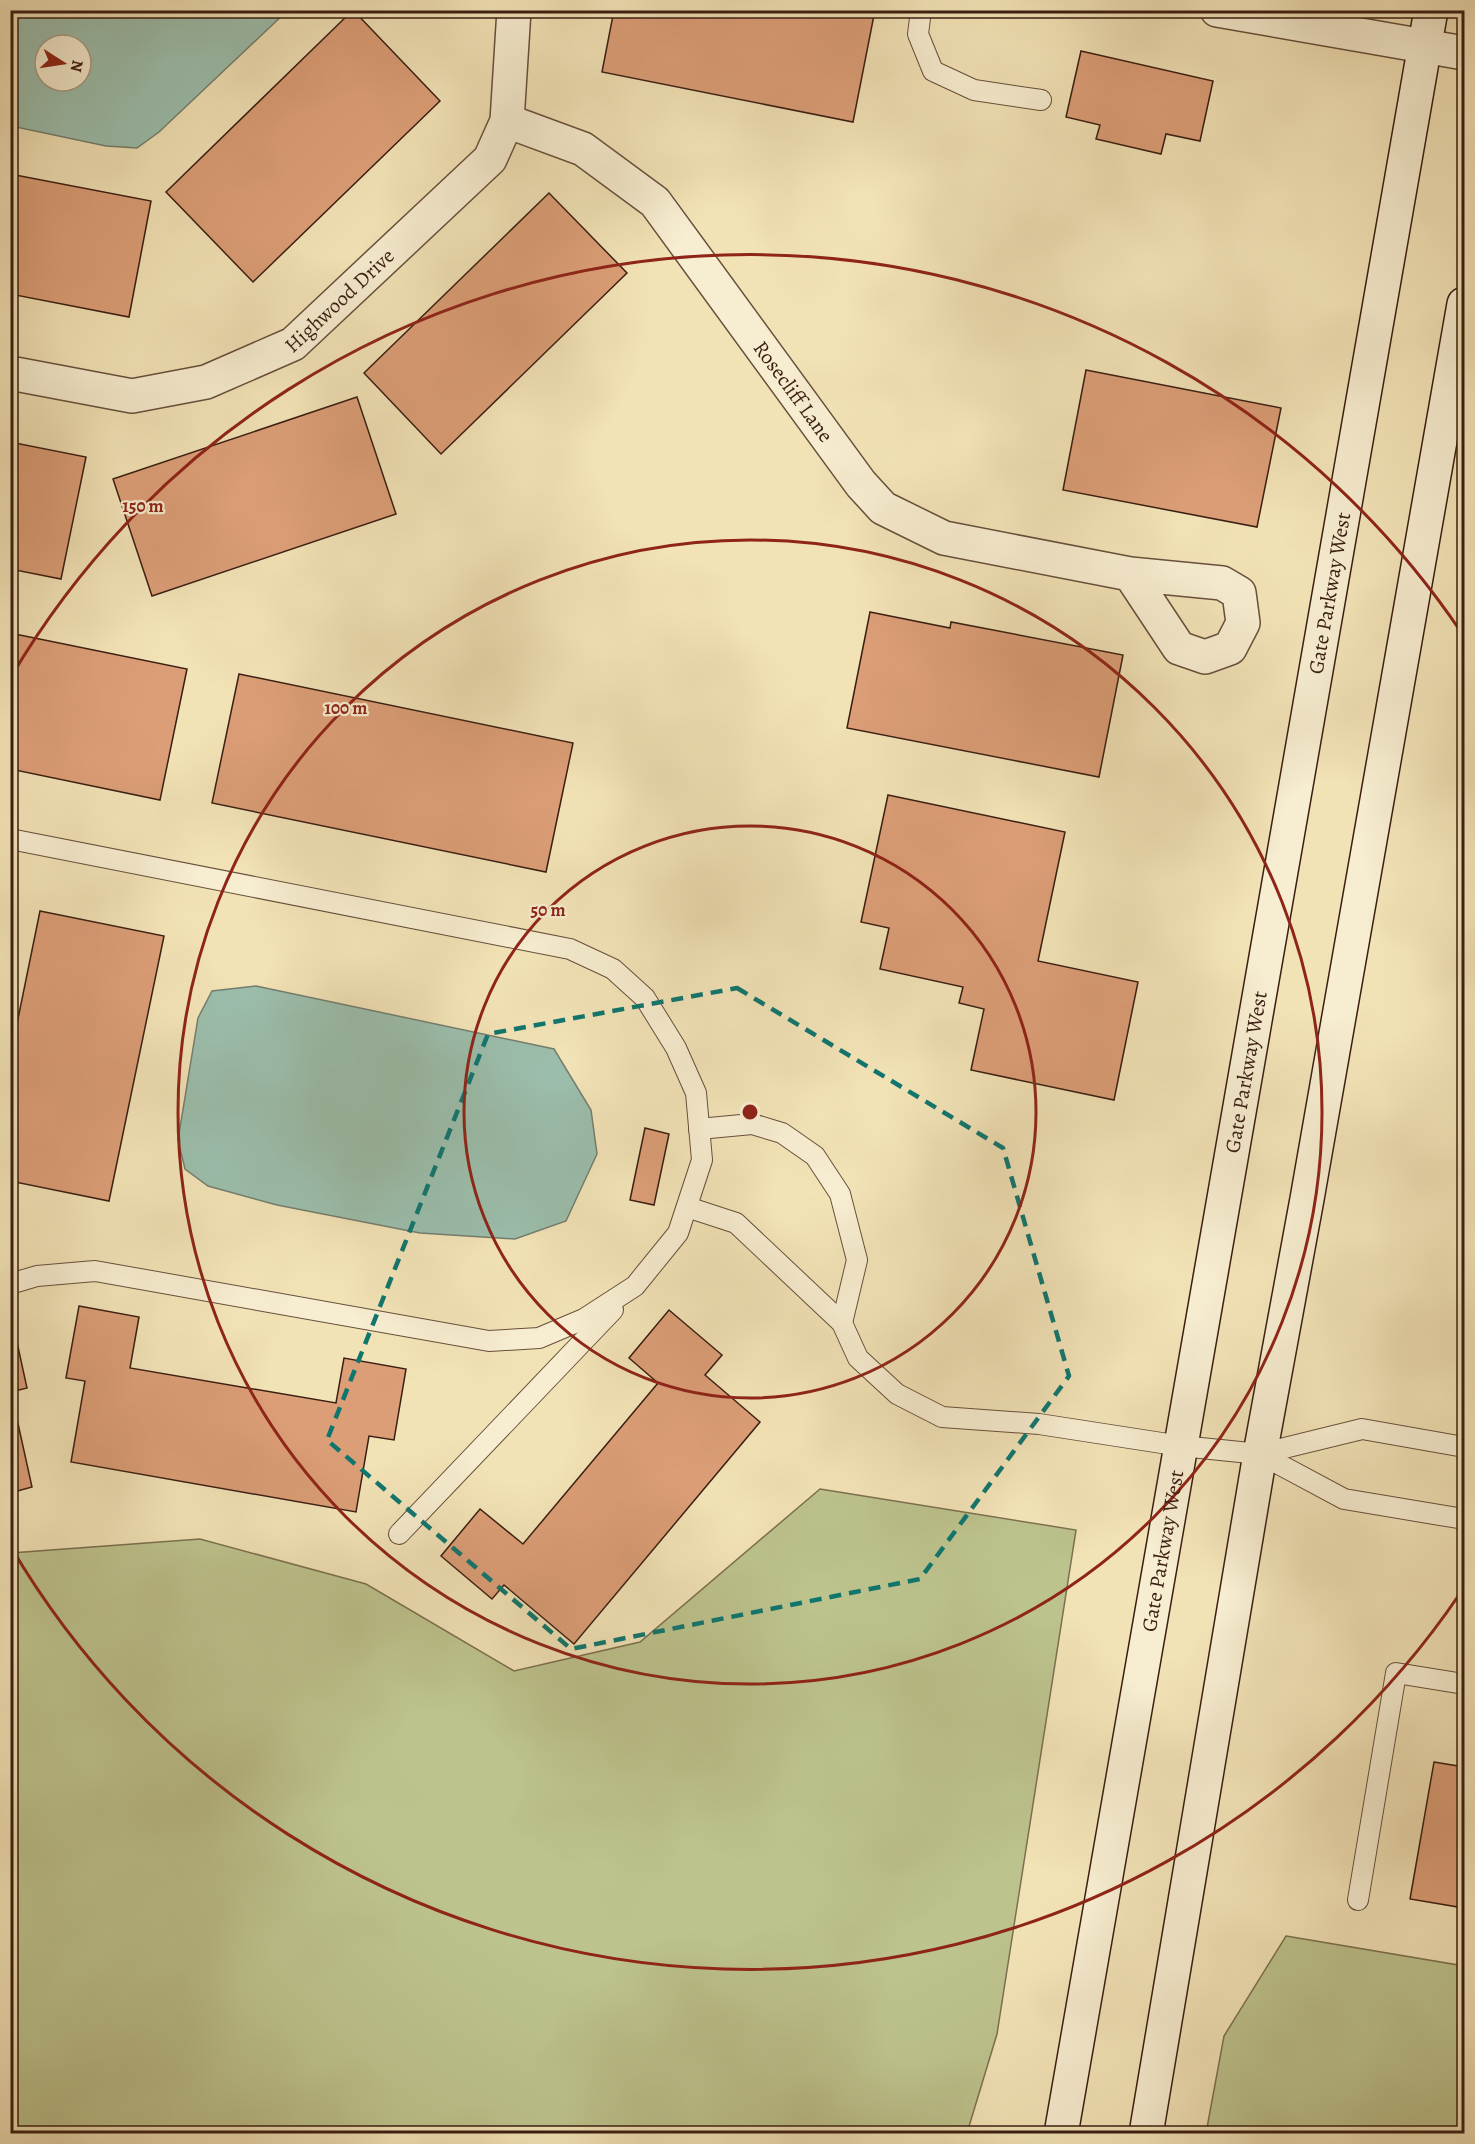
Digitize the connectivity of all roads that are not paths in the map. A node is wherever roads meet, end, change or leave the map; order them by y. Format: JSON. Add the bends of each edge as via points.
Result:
{"nodes":[{"id":1,"x":514,"y":10,"type":"edge"},
{"id":2,"x":921,"y":10,"type":"edge"},
{"id":3,"x":1217,"y":10,"type":"edge"},
{"id":4,"x":1431,"y":10,"type":"edge"},
{"id":5,"x":1425,"y":48,"type":"junction"},
{"id":6,"x":1464,"y":53,"type":"edge"},
{"id":7,"x":1041,"y":100,"type":"dead end"},
{"id":8,"x":507,"y":121,"type":"junction"},
{"id":9,"x":1464,"y":304,"type":"edge"},
{"id":10,"x":10,"y":373,"type":"edge"},
{"id":11,"x":1130,"y":574,"type":"dead end"},
{"id":12,"x":10,"y":839,"type":"edge"},
{"id":13,"x":699,"y":1129,"type":"junction"},
{"id":14,"x":687,"y":1207,"type":"junction"},
{"id":15,"x":10,"y":1284,"type":"edge"},
{"id":16,"x":635,"y":1286,"type":"junction"},
{"id":17,"x":842,"y":1323,"type":"junction"},
{"id":18,"x":1181,"y":1446,"type":"junction"},
{"id":19,"x":1464,"y":1446,"type":"edge"},
{"id":20,"x":1260,"y":1454,"type":"junction"},
{"id":21,"x":1464,"y":1519,"type":"edge"},
{"id":22,"x":399,"y":1534,"type":"dead end"},
{"id":23,"x":1464,"y":1684,"type":"edge"},
{"id":24,"x":1358,"y":1900,"type":"dead end"},
{"id":25,"x":1061,"y":2133,"type":"edge"},
{"id":26,"x":1146,"y":2133,"type":"edge"}],
"edges":[{"from":1,"to":8,"type":"main road","name":"Highwood Drive"},
{"from":2,"to":7,"type":"lane","via":[[918,34],[933,71],[974,90]]},
{"from":3,"to":5,"type":"main road"},
{"from":4,"to":5,"type":"main road","name":"Gate Parkway West"},
{"from":5,"to":6,"type":"main road"},
{"from":5,"to":18,"type":"main road","name":"Gate Parkway West"},
{"from":8,"to":10,"type":"main road","name":"Highwood Drive","via":[[490,159],[293,344],[206,382],[132,396]]},
{"from":8,"to":11,"type":"main road","name":"Rosecliff Lane","via":[[583,149],[655,202],[861,484],[883,508],[944,538]]},
{"from":9,"to":20,"type":"main road"},
{"from":12,"to":13,"type":"lane","via":[[570,949],[613,969],[645,998],[676,1048],[696,1093]]},
{"from":13,"to":14,"type":"lane","via":[[702,1160]]},
{"from":13,"to":17,"type":"lane","via":[[752,1124],[782,1133],[815,1156],[840,1194],[857,1260]]},
{"from":14,"to":16,"type":"lane","via":[[678,1233]]},
{"from":14,"to":17,"type":"lane","via":[[736,1223]]},
{"from":15,"to":16,"type":"lane","via":[[37,1276],[95,1271],[489,1341],[539,1338],[584,1319]]},
{"from":16,"to":22,"type":"lane"},
{"from":17,"to":18,"type":"lane","via":[[858,1358],[897,1394],[942,1417],[1039,1424]]},
{"from":18,"to":20,"type":"lane"},
{"from":18,"to":25,"type":"main road","name":"Gate Parkway West"},
{"from":19,"to":20,"type":"lane","via":[[1362,1429]]},
{"from":20,"to":21,"type":"lane","via":[[1344,1499]]},
{"from":20,"to":26,"type":"main road"},
{"from":23,"to":24,"type":"lane","via":[[1396,1673]]}]}
